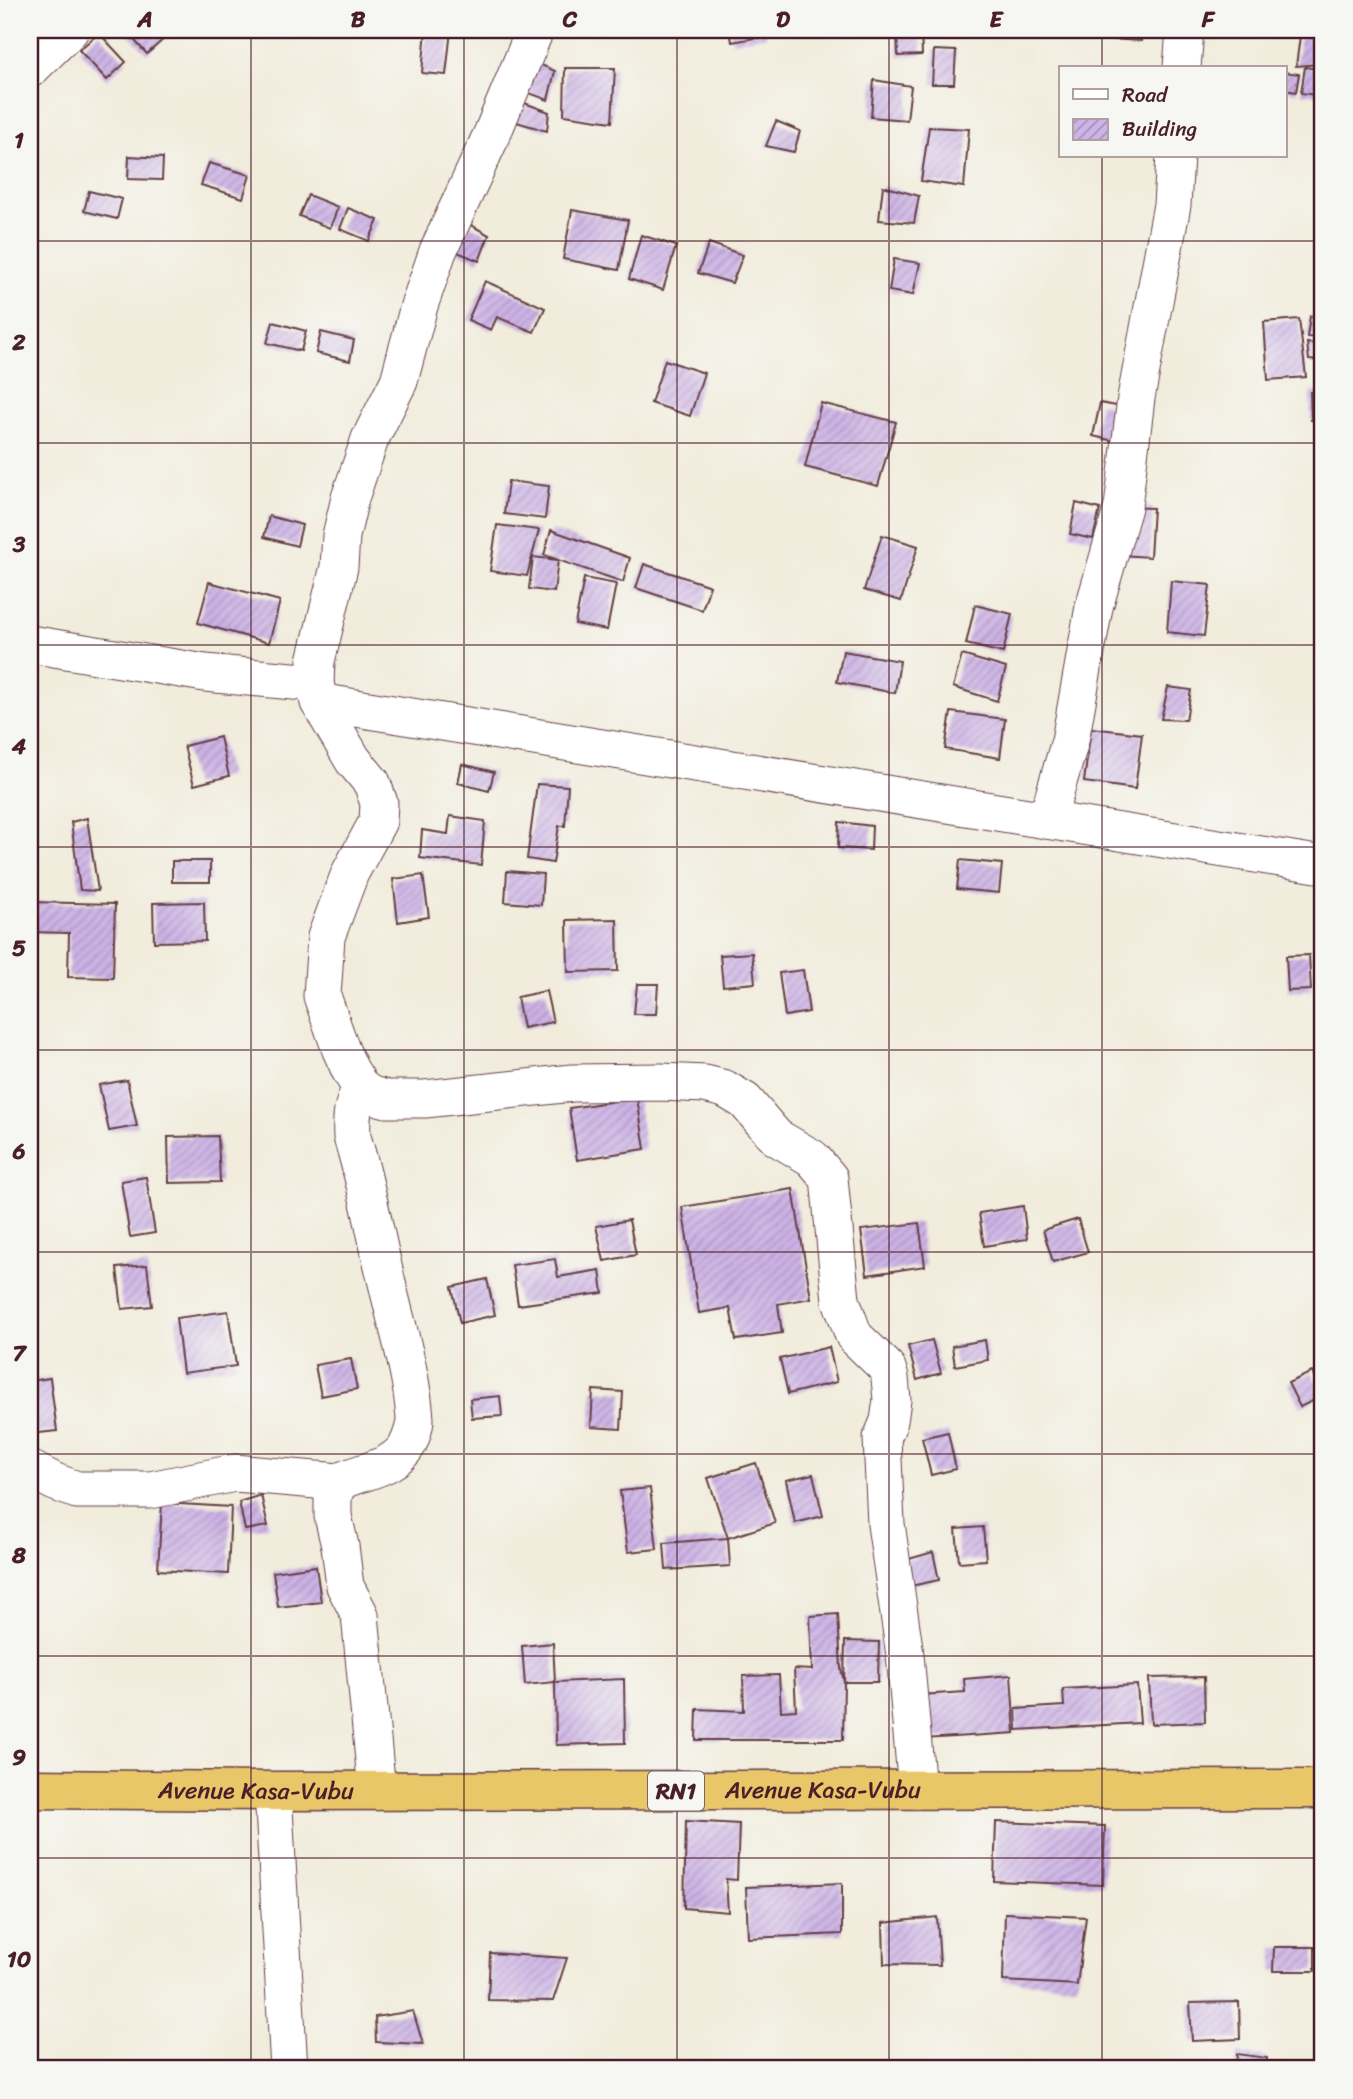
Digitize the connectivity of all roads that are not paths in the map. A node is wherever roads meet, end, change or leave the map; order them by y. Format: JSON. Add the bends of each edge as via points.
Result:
{"nodes":[{"id":1,"x":70,"y":30,"type":"edge"},
{"id":2,"x":535,"y":30,"type":"edge"},
{"id":3,"x":1185,"y":30,"type":"edge"},
{"id":4,"x":1182,"y":66,"type":"edge"},
{"id":5,"x":30,"y":69,"type":"edge"},
{"id":6,"x":1175,"y":158,"type":"edge"},
{"id":7,"x":30,"y":644,"type":"edge"},
{"id":8,"x":317,"y":692,"type":"junction"},
{"id":9,"x":1047,"y":820,"type":"junction"},
{"id":10,"x":1323,"y":865,"type":"edge"},
{"id":11,"x":361,"y":1088,"type":"junction"},
{"id":12,"x":30,"y":1469,"type":"edge"},
{"id":13,"x":339,"y":1482,"type":"junction"},
{"id":14,"x":30,"y":1789,"type":"edge"},
{"id":15,"x":1323,"y":1789,"type":"edge"},
{"id":16,"x":916,"y":1790,"type":"junction"},
{"id":17,"x":274,"y":1791,"type":"junction"},
{"id":18,"x":377,"y":1791,"type":"junction"},
{"id":19,"x":289,"y":2069,"type":"edge"}],
"edges":[{"from":1,"to":5,"type":"street"},
{"from":2,"to":8,"type":"street","via":[[438,251],[399,381],[370,439],[350,498],[316,661]]},
{"from":3,"to":4,"type":"street"},
{"from":6,"to":9,"type":"street","via":[[1172,205],[1136,398],[1123,507],[1094,607],[1070,741]]},
{"from":7,"to":8,"type":"street"},
{"from":8,"to":9,"type":"street"},
{"from":8,"to":11,"type":"street","via":[[353,760],[372,783],[379,803],[378,821],[326,937],[323,967],[322,996],[341,1050]]},
{"from":9,"to":10,"type":"street"},
{"from":11,"to":13,"type":"street","via":[[351,1118],[352,1137],[405,1357],[415,1423],[407,1445],[394,1460]]},
{"from":11,"to":16,"type":"street","via":[[387,1099],[425,1100],[572,1083],[705,1084],[725,1088],[745,1101],[776,1137],[824,1170],[829,1178],[841,1300],[854,1336],[887,1368],[890,1378],[892,1400],[882,1437],[886,1524],[905,1655]]},
{"from":12,"to":13,"type":"street","via":[[77,1490],[150,1490],[235,1473]]},
{"from":13,"to":18,"type":"street","via":[[333,1516],[345,1587],[360,1615]]},
{"from":14,"to":17,"type":"highway","name":"Avenue Kasa-Vubu","number":"RN1"},
{"from":15,"to":16,"type":"highway","name":"Avenue Kasa-Vubu","number":"RN1"},
{"from":16,"to":18,"type":"highway","name":"Avenue Kasa-Vubu","number":"RN1"},
{"from":17,"to":18,"type":"highway","name":"Avenue Kasa-Vubu","number":"RN1"},
{"from":17,"to":19,"type":"street"}]}
